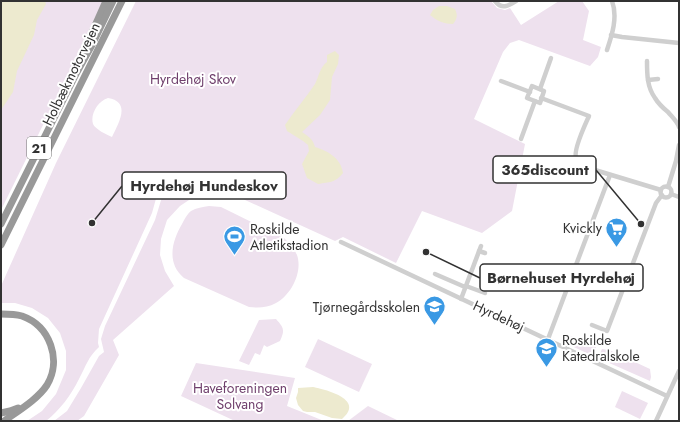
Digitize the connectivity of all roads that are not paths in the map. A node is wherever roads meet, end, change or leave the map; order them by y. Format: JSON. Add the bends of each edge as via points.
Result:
{"nodes":[{"id":1,"x":106,"y":1,"type":"edge"},
{"id":2,"x":113,"y":1,"type":"edge"},
{"id":3,"x":122,"y":1,"type":"edge"},
{"id":4,"x":126,"y":1,"type":"edge"},
{"id":5,"x":495,"y":1,"type":"edge"},
{"id":6,"x":516,"y":1,"type":"edge"},
{"id":7,"x":612,"y":1,"type":"edge"},
{"id":8,"x":110,"y":25,"type":"junction"},
{"id":9,"x":611,"y":35,"type":"junction"},
{"id":10,"x":679,"y":43,"type":"edge"},
{"id":11,"x":607,"y":50,"type":"dead end"},
{"id":12,"x":551,"y":58,"type":"dead end"},
{"id":13,"x":647,"y":61,"type":"dead end"},
{"id":14,"x":77,"y":72,"type":"junction"},
{"id":15,"x":658,"y":79,"type":"dead end"},
{"id":16,"x":648,"y":80,"type":"junction"},
{"id":17,"x":501,"y":81,"type":"dead end"},
{"id":18,"x":540,"y":89,"type":"junction"},
{"id":19,"x":530,"y":92,"type":"junction"},
{"id":20,"x":541,"y":98,"type":"junction"},
{"id":21,"x":535,"y":101,"type":"junction"},
{"id":22,"x":679,"y":127,"type":"edge"},
{"id":23,"x":521,"y":139,"type":"dead end"},
{"id":24,"x":679,"y":145,"type":"edge"},
{"id":25,"x":610,"y":175,"type":"junction"},
{"id":26,"x":668,"y":186,"type":"junction"},
{"id":27,"x":661,"y":193,"type":"junction"},
{"id":28,"x":671,"y":194,"type":"junction"},
{"id":29,"x":679,"y":197,"type":"edge"},
{"id":30,"x":1,"y":224,"type":"edge"},
{"id":31,"x":341,"y":242,"type":"dead end"},
{"id":32,"x":1,"y":245,"type":"edge"},
{"id":33,"x":485,"y":253,"type":"dead end"},
{"id":34,"x":436,"y":274,"type":"dead end"},
{"id":35,"x":465,"y":286,"type":"junction"},
{"id":36,"x":486,"y":293,"type":"dead end"},
{"id":37,"x":461,"y":299,"type":"junction"},
{"id":38,"x":1,"y":314,"type":"edge"},
{"id":39,"x":592,"y":325,"type":"dead end"},
{"id":40,"x":548,"y":339,"type":"junction"},
{"id":41,"x":679,"y":371,"type":"edge"},
{"id":42,"x":667,"y":396,"type":"junction"},
{"id":43,"x":27,"y":404,"type":"junction"},
{"id":44,"x":1,"y":412,"type":"edge"},
{"id":45,"x":4,"y":421,"type":"edge"},
{"id":46,"x":656,"y":421,"type":"edge"}],
"edges":[{"from":1,"to":14,"type":"highway"},
{"from":2,"to":14,"type":"highway","name":"Holbækmotorvejen","number":"21"},
{"from":3,"to":8,"type":"highway","name":"Holbækmotorvejen","number":"21"},
{"from":4,"to":8,"type":"highway"},
{"from":5,"to":6,"type":"street","via":[[505,7]]},
{"from":7,"to":9,"type":"street","via":[[615,13]]},
{"from":8,"to":32,"type":"highway","name":"Holbækmotorvejen","number":"21"},
{"from":9,"to":10,"type":"street"},
{"from":9,"to":11,"type":"street"},
{"from":12,"to":18,"type":"street"},
{"from":13,"to":16,"type":"street"},
{"from":14,"to":30,"type":"highway","name":"Holbækmotorvejen","number":"21"},
{"from":15,"to":16,"type":"street"},
{"from":16,"to":22,"type":"street","via":[[655,100]]},
{"from":17,"to":19,"type":"street"},
{"from":18,"to":19,"type":"street","via":[[532,86]]},
{"from":18,"to":20,"type":"street","via":[[544,91]]},
{"from":19,"to":21,"type":"street","via":[[527,98]]},
{"from":20,"to":21,"type":"street","via":[[540,103]]},
{"from":20,"to":25,"type":"street","via":[[589,116],[576,150],[577,160],[585,167]]},
{"from":21,"to":23,"type":"street"},
{"from":24,"to":26,"type":"street"},
{"from":25,"to":27,"type":"street"},
{"from":25,"to":40,"type":"street"},
{"from":26,"to":27,"type":"street","via":[[663,187]]},
{"from":26,"to":28,"type":"street"},
{"from":27,"to":28,"type":"street","via":[[667,197]]},
{"from":27,"to":39,"type":"street","via":[[607,330]]},
{"from":28,"to":29,"type":"street"},
{"from":31,"to":37,"type":"street","name":"Hyrdehøj"},
{"from":33,"to":35,"type":"street","name":"Hyrdehøj","via":[[480,248]]},
{"from":34,"to":35,"type":"street","name":"Hyrdehøj"},
{"from":35,"to":36,"type":"street","name":"Hyrdehøj"},
{"from":35,"to":37,"type":"street","name":"Hyrdehøj"},
{"from":37,"to":40,"type":"street","name":"Hyrdehøj"},
{"from":38,"to":43,"type":"highway","via":[[22,316],[33,321],[49,339],[53,350],[52,374],[39,395]]},
{"from":40,"to":42,"type":"street","name":"Hyrdehøj"},
{"from":41,"to":42,"type":"street"},
{"from":42,"to":46,"type":"street"},
{"from":43,"to":44,"type":"highway"},
{"from":43,"to":45,"type":"highway"}]}
